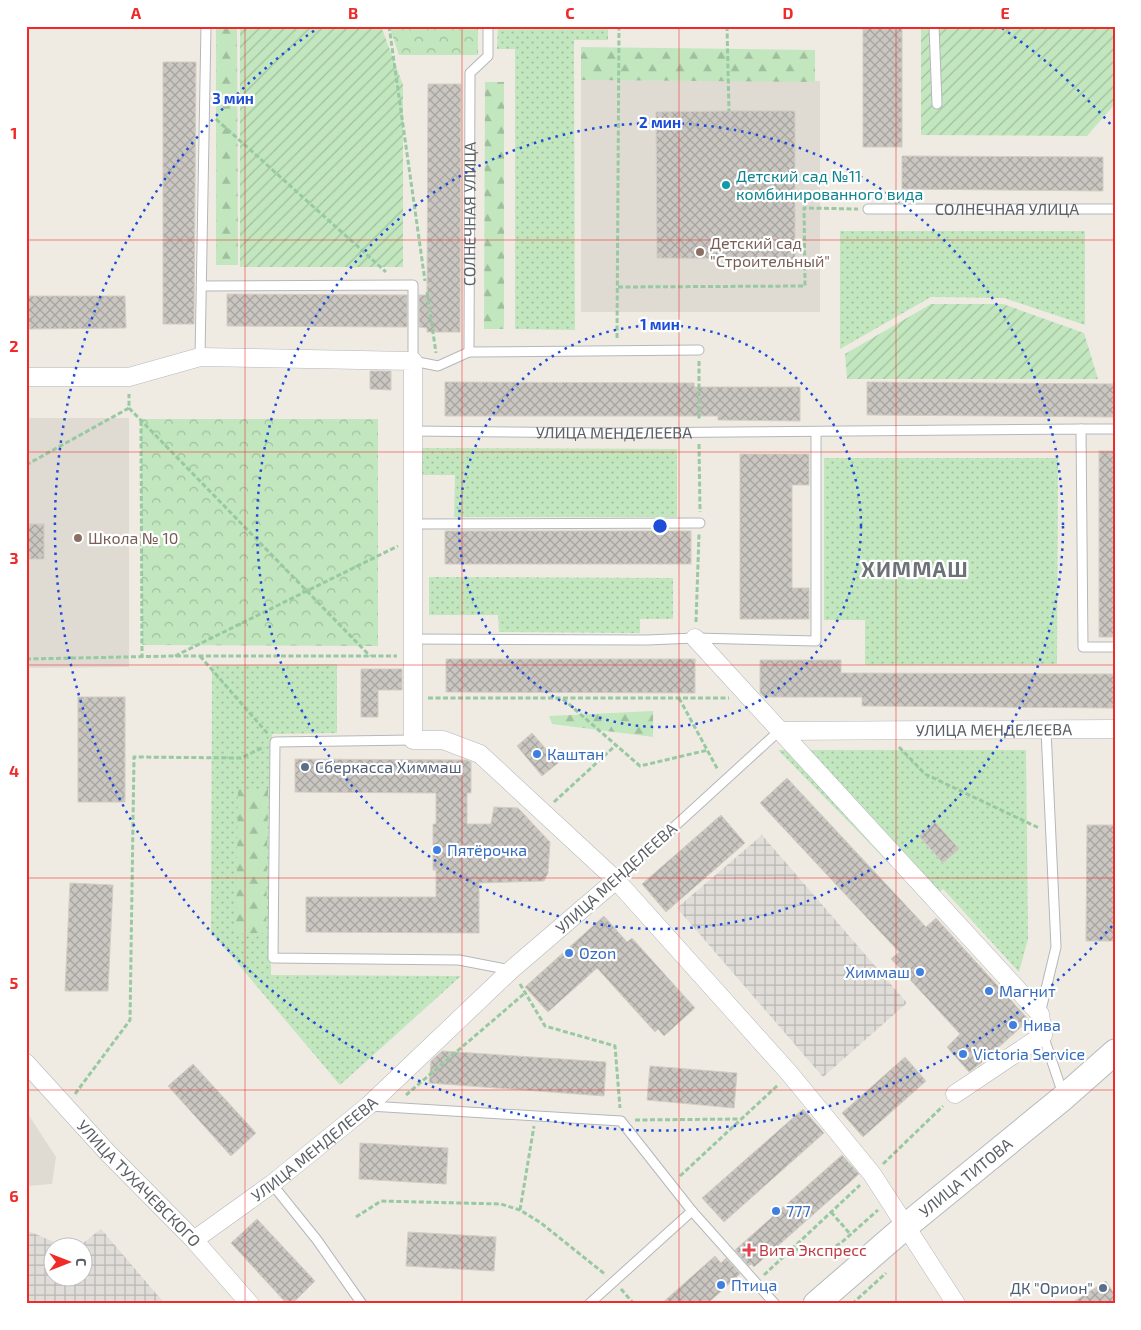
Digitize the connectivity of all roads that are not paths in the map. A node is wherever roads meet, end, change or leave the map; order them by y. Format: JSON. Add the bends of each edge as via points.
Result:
{"nodes":[{"id":1,"x":206,"y":26,"type":"edge"},
{"id":2,"x":488,"y":26,"type":"edge"},
{"id":3,"x":934,"y":26,"type":"edge"},
{"id":4,"x":937,"y":104,"type":"dead end"},
{"id":5,"x":868,"y":209,"type":"road end"},
{"id":6,"x":1115,"y":209,"type":"edge"},
{"id":7,"x":202,"y":286,"type":"junction"},
{"id":8,"x":699,"y":350,"type":"road end"},
{"id":9,"x":469,"y":352,"type":"junction"},
{"id":10,"x":200,"y":357,"type":"junction"},
{"id":11,"x":413,"y":361,"type":"junction"},
{"id":12,"x":26,"y":377,"type":"edge"},
{"id":13,"x":1081,"y":429,"type":"junction"},
{"id":14,"x":1115,"y":429,"type":"edge"},
{"id":15,"x":412,"y":431,"type":"junction"},
{"id":16,"x":816,"y":433,"type":"junction"},
{"id":17,"x":700,"y":523,"type":"dead end"},
{"id":18,"x":412,"y":531,"type":"junction"},
{"id":19,"x":695,"y":638,"type":"junction"},
{"id":20,"x":1115,"y":647,"type":"edge"},
{"id":21,"x":413,"y":648,"type":"junction"},
{"id":22,"x":1115,"y":729,"type":"edge"},
{"id":23,"x":779,"y":730,"type":"junction"},
{"id":24,"x":1046,"y":730,"type":"junction"},
{"id":25,"x":413,"y":740,"type":"junction"},
{"id":26,"x":616,"y":880,"type":"junction"},
{"id":27,"x":511,"y":970,"type":"junction"},
{"id":28,"x":1040,"y":1014,"type":"junction"},
{"id":29,"x":1043,"y":1035,"type":"junction"},
{"id":30,"x":1113,"y":1057,"type":"edge"},
{"id":31,"x":26,"y":1063,"type":"edge"},
{"id":32,"x":955,"y":1094,"type":"dead end"},
{"id":33,"x":1064,"y":1097,"type":"junction"},
{"id":34,"x":368,"y":1106,"type":"junction"},
{"id":35,"x":272,"y":1184,"type":"junction"},
{"id":36,"x":692,"y":1211,"type":"junction"},
{"id":37,"x":906,"y":1226,"type":"junction"},
{"id":38,"x":194,"y":1240,"type":"junction"},
{"id":39,"x":250,"y":1304,"type":"edge"},
{"id":40,"x":362,"y":1304,"type":"edge"},
{"id":41,"x":588,"y":1304,"type":"edge"},
{"id":42,"x":775,"y":1304,"type":"edge"},
{"id":43,"x":816,"y":1304,"type":"edge"},
{"id":44,"x":956,"y":1304,"type":"edge"}],
"edges":[{"from":1,"to":7,"type":"lane"},
{"from":2,"to":9,"type":"lane","name":"СОЛНЕЧНАЯ УЛИЦА","via":[[488,56],[470,73]]},
{"from":3,"to":4,"type":"lane"},
{"from":5,"to":6,"type":"lane","name":"СОЛНЕЧНАЯ УЛИЦА"},
{"from":7,"to":10,"type":"lane"},
{"from":7,"to":11,"type":"lane","via":[[413,284]]},
{"from":8,"to":9,"type":"lane"},
{"from":9,"to":11,"type":"lane","via":[[438,366]]},
{"from":10,"to":11,"type":"street"},
{"from":10,"to":12,"type":"street","via":[[129,377]]},
{"from":11,"to":15,"type":"street"},
{"from":13,"to":14,"type":"lane","name":"УЛИЦА МЕНДЕЛЕЕВА"},
{"from":13,"to":16,"type":"lane","name":"УЛИЦА МЕНДЕЛЕЕВА"},
{"from":13,"to":20,"type":"lane","via":[[1083,647]]},
{"from":15,"to":16,"type":"lane","name":"УЛИЦА МЕНДЕЛЕЕВА"},
{"from":15,"to":18,"type":"street"},
{"from":16,"to":19,"type":"lane","via":[[816,641]]},
{"from":17,"to":18,"type":"lane"},
{"from":18,"to":21,"type":"street"},
{"from":19,"to":21,"type":"lane"},
{"from":19,"to":23,"type":"street"},
{"from":21,"to":25,"type":"street"},
{"from":22,"to":24,"type":"street","name":"УЛИЦА МЕНДЕЛЕЕВА"},
{"from":23,"to":24,"type":"street","name":"УЛИЦА МЕНДЕЛЕЕВА"},
{"from":23,"to":26,"type":"lane","name":"УЛИЦА МЕНДЕЛЕЕВА"},
{"from":23,"to":28,"type":"street"},
{"from":24,"to":28,"type":"lane","via":[[1056,947]]},
{"from":25,"to":26,"type":"street","via":[[443,740],[480,754]]},
{"from":25,"to":27,"type":"lane","via":[[275,742],[273,958],[458,960]]},
{"from":26,"to":27,"type":"street","name":"УЛИЦА МЕНДЕЛЕЕВА"},
{"from":26,"to":37,"type":"street","via":[[790,1074],[872,1174]]},
{"from":27,"to":34,"type":"street","name":"УЛИЦА МЕНДЕЛЕЕВА"},
{"from":28,"to":29,"type":"street"},
{"from":29,"to":32,"type":"street"},
{"from":29,"to":33,"type":"lane"},
{"from":30,"to":33,"type":"street","name":"УЛИЦА ТИТОВА"},
{"from":31,"to":38,"type":"street","name":"УЛИЦА ТУХАЧЕВСКОГО","via":[[107,1152]]},
{"from":33,"to":37,"type":"street","name":"УЛИЦА ТИТОВА"},
{"from":34,"to":35,"type":"street","name":"УЛИЦА МЕНДЕЛЕЕВА"},
{"from":34,"to":36,"type":"lane","via":[[621,1120]]},
{"from":35,"to":38,"type":"street","name":"УЛИЦА МЕНДЕЛЕЕВА"},
{"from":35,"to":40,"type":"lane"},
{"from":36,"to":41,"type":"lane"},
{"from":36,"to":42,"type":"lane"},
{"from":37,"to":43,"type":"street","name":"УЛИЦА ТИТОВА"},
{"from":37,"to":44,"type":"street"},
{"from":38,"to":39,"type":"street","name":"УЛИЦА ТУХАЧЕВСКОГО"}]}
